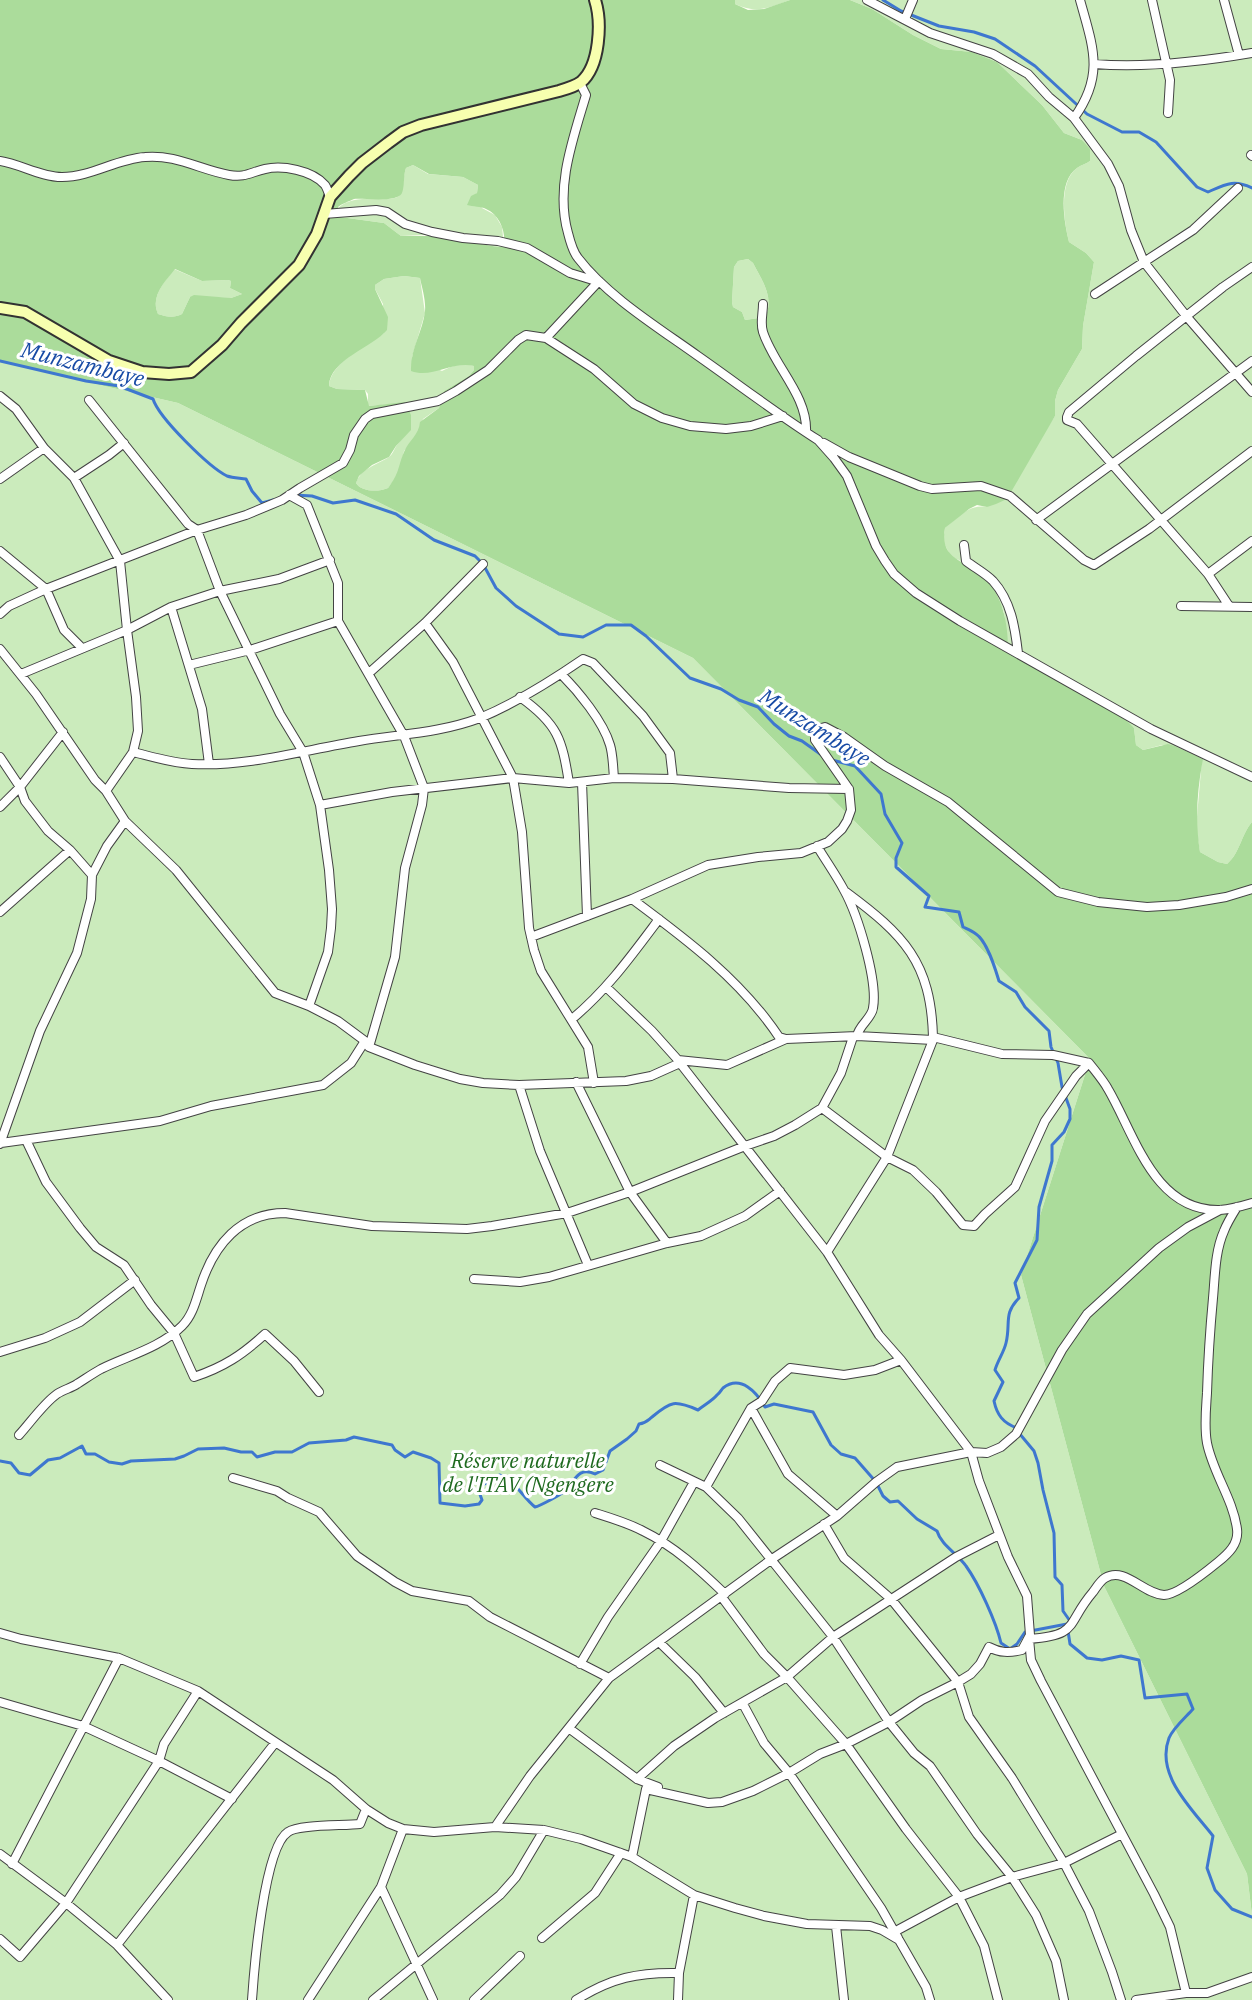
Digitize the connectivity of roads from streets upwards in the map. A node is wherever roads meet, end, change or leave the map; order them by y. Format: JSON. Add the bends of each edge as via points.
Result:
{"nodes":[{"id":1,"x":595,"y":0,"type":"edge"},
{"id":2,"x":867,"y":0,"type":"edge"},
{"id":3,"x":913,"y":0,"type":"edge"},
{"id":4,"x":1080,"y":0,"type":"edge"},
{"id":5,"x":1152,"y":0,"type":"edge"},
{"id":6,"x":1224,"y":0,"type":"edge"},
{"id":7,"x":905,"y":19,"type":"junction"},
{"id":8,"x":1252,"y":53,"type":"edge"},
{"id":9,"x":1239,"y":55,"type":"junction"},
{"id":10,"x":1167,"y":63,"type":"junction"},
{"id":11,"x":1094,"y":64,"type":"junction"},
{"id":12,"x":580,"y":83,"type":"junction"},
{"id":13,"x":1168,"y":113,"type":"dead end"},
{"id":14,"x":1074,"y":118,"type":"junction"},
{"id":15,"x":0,"y":161,"type":"edge"},
{"id":16,"x":1238,"y":188,"type":"dead end"},
{"id":17,"x":330,"y":197,"type":"junction"},
{"id":18,"x":324,"y":214,"type":"junction"},
{"id":19,"x":1144,"y":262,"type":"junction"},
{"id":20,"x":1252,"y":267,"type":"edge"},
{"id":21,"x":599,"y":282,"type":"junction"},
{"id":22,"x":1095,"y":294,"type":"dead end"},
{"id":23,"x":763,"y":304,"type":"dead end"},
{"id":24,"x":0,"y":308,"type":"edge"},
{"id":25,"x":1187,"y":317,"type":"junction"},
{"id":26,"x":546,"y":338,"type":"junction"},
{"id":27,"x":1252,"y":361,"type":"edge"},
{"id":28,"x":1236,"y":373,"type":"junction"},
{"id":29,"x":1252,"y":392,"type":"edge"},
{"id":30,"x":0,"y":396,"type":"edge"},
{"id":31,"x":89,"y":400,"type":"dead end"},
{"id":32,"x":783,"y":416,"type":"junction"},
{"id":33,"x":807,"y":432,"type":"junction"},
{"id":34,"x":818,"y":440,"type":"junction"},
{"id":35,"x":124,"y":443,"type":"junction"},
{"id":36,"x":44,"y":448,"type":"junction"},
{"id":37,"x":1252,"y":451,"type":"edge"},
{"id":38,"x":1112,"y":464,"type":"junction"},
{"id":39,"x":74,"y":478,"type":"junction"},
{"id":40,"x":0,"y":479,"type":"edge"},
{"id":41,"x":289,"y":495,"type":"junction"},
{"id":42,"x":1161,"y":519,"type":"junction"},
{"id":43,"x":1036,"y":520,"type":"junction"},
{"id":44,"x":197,"y":530,"type":"junction"},
{"id":45,"x":1252,"y":541,"type":"edge"},
{"id":46,"x":964,"y":545,"type":"dead end"},
{"id":47,"x":0,"y":551,"type":"edge"},
{"id":48,"x":330,"y":560,"type":"junction"},
{"id":49,"x":120,"y":561,"type":"junction"},
{"id":50,"x":483,"y":564,"type":"dead end"},
{"id":51,"x":1208,"y":574,"type":"junction"},
{"id":52,"x":46,"y":589,"type":"junction"},
{"id":53,"x":220,"y":591,"type":"junction"},
{"id":54,"x":1181,"y":606,"type":"dead end"},
{"id":55,"x":1229,"y":606,"type":"junction"},
{"id":56,"x":1252,"y":607,"type":"edge"},
{"id":57,"x":171,"y":608,"type":"junction"},
{"id":58,"x":0,"y":614,"type":"edge"},
{"id":59,"x":338,"y":621,"type":"junction"},
{"id":60,"x":425,"y":623,"type":"junction"},
{"id":61,"x":127,"y":630,"type":"junction"},
{"id":62,"x":82,"y":648,"type":"junction"},
{"id":63,"x":0,"y":649,"type":"edge"},
{"id":64,"x":250,"y":650,"type":"junction"},
{"id":65,"x":1018,"y":653,"type":"junction"},
{"id":66,"x":189,"y":665,"type":"junction"},
{"id":67,"x":369,"y":673,"type":"junction"},
{"id":68,"x":21,"y":674,"type":"junction"},
{"id":69,"x":561,"y":674,"type":"junction"},
{"id":70,"x":520,"y":697,"type":"junction"},
{"id":71,"x":482,"y":717,"type":"junction"},
{"id":72,"x":63,"y":732,"type":"junction"},
{"id":73,"x":404,"y":736,"type":"junction"},
{"id":74,"x":134,"y":752,"type":"junction"},
{"id":75,"x":303,"y":752,"type":"junction"},
{"id":76,"x":0,"y":757,"type":"edge"},
{"id":77,"x":209,"y":764,"type":"junction"},
{"id":78,"x":1252,"y":777,"type":"edge"},
{"id":79,"x":513,"y":778,"type":"junction"},
{"id":80,"x":614,"y":778,"type":"junction"},
{"id":81,"x":673,"y":779,"type":"junction"},
{"id":82,"x":582,"y":782,"type":"junction"},
{"id":83,"x":569,"y":783,"type":"junction"},
{"id":84,"x":20,"y":787,"type":"junction"},
{"id":85,"x":424,"y":788,"type":"junction"},
{"id":86,"x":849,"y":789,"type":"junction"},
{"id":87,"x":106,"y":792,"type":"junction"},
{"id":88,"x":320,"y":805,"type":"junction"},
{"id":89,"x":0,"y":807,"type":"edge"},
{"id":90,"x":125,"y":821,"type":"junction"},
{"id":91,"x":817,"y":846,"type":"junction"},
{"id":92,"x":70,"y":850,"type":"junction"},
{"id":93,"x":92,"y":875,"type":"junction"},
{"id":94,"x":1252,"y":889,"type":"edge"},
{"id":95,"x":846,"y":892,"type":"junction"},
{"id":96,"x":632,"y":899,"type":"junction"},
{"id":97,"x":0,"y":912,"type":"edge"},
{"id":98,"x":587,"y":916,"type":"junction"},
{"id":99,"x":659,"y":919,"type":"junction"},
{"id":100,"x":531,"y":937,"type":"junction"},
{"id":101,"x":606,"y":987,"type":"junction"},
{"id":102,"x":309,"y":1006,"type":"junction"},
{"id":103,"x":572,"y":1019,"type":"junction"},
{"id":104,"x":855,"y":1036,"type":"junction"},
{"id":105,"x":786,"y":1039,"type":"junction"},
{"id":106,"x":933,"y":1039,"type":"junction"},
{"id":107,"x":367,"y":1044,"type":"junction"},
{"id":108,"x":679,"y":1062,"type":"junction"},
{"id":109,"x":1089,"y":1063,"type":"junction"},
{"id":110,"x":576,"y":1082,"type":"junction"},
{"id":111,"x":594,"y":1083,"type":"junction"},
{"id":112,"x":519,"y":1085,"type":"junction"},
{"id":113,"x":822,"y":1108,"type":"junction"},
{"id":114,"x":26,"y":1140,"type":"junction"},
{"id":115,"x":0,"y":1144,"type":"edge"},
{"id":116,"x":745,"y":1146,"type":"junction"},
{"id":117,"x":887,"y":1157,"type":"junction"},
{"id":118,"x":780,"y":1191,"type":"junction"},
{"id":119,"x":630,"y":1192,"type":"junction"},
{"id":120,"x":1252,"y":1203,"type":"edge"},
{"id":121,"x":1237,"y":1207,"type":"junction"},
{"id":122,"x":1220,"y":1210,"type":"junction"},
{"id":123,"x":567,"y":1213,"type":"junction"},
{"id":124,"x":667,"y":1243,"type":"junction"},
{"id":125,"x":827,"y":1252,"type":"junction"},
{"id":126,"x":588,"y":1265,"type":"junction"},
{"id":127,"x":474,"y":1279,"type":"dead end"},
{"id":128,"x":135,"y":1280,"type":"junction"},
{"id":129,"x":174,"y":1333,"type":"junction"},
{"id":130,"x":0,"y":1352,"type":"edge"},
{"id":131,"x":901,"y":1360,"type":"junction"},
{"id":132,"x":319,"y":1392,"type":"dead end"},
{"id":133,"x":751,"y":1408,"type":"junction"},
{"id":134,"x":19,"y":1435,"type":"dead end"},
{"id":135,"x":971,"y":1452,"type":"junction"},
{"id":136,"x":660,"y":1465,"type":"dead end"},
{"id":137,"x":233,"y":1478,"type":"dead end"},
{"id":138,"x":693,"y":1482,"type":"junction"},
{"id":139,"x":706,"y":1487,"type":"junction"},
{"id":140,"x":595,"y":1512,"type":"dead end"},
{"id":141,"x":837,"y":1516,"type":"junction"},
{"id":142,"x":824,"y":1524,"type":"junction"},
{"id":143,"x":999,"y":1535,"type":"junction"},
{"id":144,"x":661,"y":1541,"type":"junction"},
{"id":145,"x":772,"y":1559,"type":"junction"},
{"id":146,"x":723,"y":1595,"type":"junction"},
{"id":147,"x":891,"y":1599,"type":"junction"},
{"id":148,"x":0,"y":1633,"type":"edge"},
{"id":149,"x":1029,"y":1634,"type":"junction"},
{"id":150,"x":832,"y":1638,"type":"junction"},
{"id":151,"x":660,"y":1643,"type":"junction"},
{"id":152,"x":119,"y":1658,"type":"junction"},
{"id":153,"x":580,"y":1664,"type":"junction"},
{"id":154,"x":787,"y":1677,"type":"junction"},
{"id":155,"x":609,"y":1678,"type":"junction"},
{"id":156,"x":958,"y":1682,"type":"junction"},
{"id":157,"x":198,"y":1691,"type":"junction"},
{"id":158,"x":0,"y":1702,"type":"edge"},
{"id":159,"x":742,"y":1704,"type":"junction"},
{"id":160,"x":724,"y":1713,"type":"junction"},
{"id":161,"x":889,"y":1722,"type":"junction"},
{"id":162,"x":83,"y":1726,"type":"junction"},
{"id":163,"x":570,"y":1729,"type":"junction"},
{"id":164,"x":275,"y":1743,"type":"junction"},
{"id":165,"x":846,"y":1744,"type":"junction"},
{"id":166,"x":159,"y":1761,"type":"junction"},
{"id":167,"x":789,"y":1773,"type":"junction"},
{"id":168,"x":637,"y":1779,"type":"junction"},
{"id":169,"x":232,"y":1799,"type":"junction"},
{"id":170,"x":688,"y":1799,"type":"junction"},
{"id":171,"x":366,"y":1809,"type":"junction"},
{"id":172,"x":495,"y":1827,"type":"junction"},
{"id":173,"x":403,"y":1829,"type":"junction"},
{"id":174,"x":544,"y":1830,"type":"junction"},
{"id":175,"x":1122,"y":1834,"type":"junction"},
{"id":176,"x":621,"y":1853,"type":"junction"},
{"id":177,"x":0,"y":1854,"type":"edge"},
{"id":178,"x":632,"y":1857,"type":"junction"},
{"id":179,"x":1064,"y":1863,"type":"junction"},
{"id":180,"x":12,"y":1864,"type":"junction"},
{"id":181,"x":1012,"y":1877,"type":"junction"},
{"id":182,"x":381,"y":1887,"type":"junction"},
{"id":183,"x":694,"y":1895,"type":"junction"},
{"id":184,"x":959,"y":1897,"type":"junction"},
{"id":185,"x":66,"y":1903,"type":"junction"},
{"id":186,"x":836,"y":1926,"type":"junction"},
{"id":187,"x":897,"y":1936,"type":"junction"},
{"id":188,"x":542,"y":1938,"type":"dead end"},
{"id":189,"x":0,"y":1939,"type":"edge"},
{"id":190,"x":117,"y":1945,"type":"junction"},
{"id":191,"x":520,"y":1956,"type":"dead end"},
{"id":192,"x":416,"y":1963,"type":"junction"},
{"id":193,"x":679,"y":1974,"type":"junction"},
{"id":194,"x":1252,"y":1977,"type":"edge"},
{"id":195,"x":1186,"y":1993,"type":"junction"},
{"id":196,"x":1208,"y":1997,"type":"edge"},
{"id":197,"x":168,"y":2000,"type":"edge"},
{"id":198,"x":252,"y":2000,"type":"edge"},
{"id":199,"x":308,"y":2000,"type":"edge"},
{"id":200,"x":373,"y":2000,"type":"edge"},
{"id":201,"x":434,"y":2000,"type":"edge"},
{"id":202,"x":474,"y":2000,"type":"edge"},
{"id":203,"x":576,"y":2000,"type":"edge"},
{"id":204,"x":678,"y":2000,"type":"edge"},
{"id":205,"x":844,"y":2000,"type":"edge"},
{"id":206,"x":930,"y":2000,"type":"edge"},
{"id":207,"x":998,"y":2000,"type":"edge"},
{"id":208,"x":1064,"y":2000,"type":"edge"},
{"id":209,"x":1121,"y":2000,"type":"edge"},
{"id":210,"x":1136,"y":2000,"type":"edge"}],
"edges":[{"from":1,"to":12,"type":"street","via":[[598,45],[592,67]]},
{"from":2,"to":7,"type":"street"},
{"from":3,"to":7,"type":"street"},
{"from":4,"to":11,"type":"street"},
{"from":5,"to":10,"type":"street"},
{"from":6,"to":9,"type":"street"},
{"from":7,"to":14,"type":"street","via":[[930,33],[993,54],[1028,74]]},
{"from":8,"to":9,"type":"street"},
{"from":9,"to":10,"type":"street"},
{"from":10,"to":11,"type":"street","via":[[1125,67]]},
{"from":10,"to":13,"type":"street"},
{"from":11,"to":14,"type":"street","via":[[1087,100]]},
{"from":12,"to":17,"type":"street","via":[[403,132],[362,163]]},
{"from":12,"to":21,"type":"street","via":[[586,95],[570,147],[564,208],[576,256]]},
{"from":14,"to":19,"type":"street","via":[[1119,186]]},
{"from":15,"to":17,"type":"street","via":[[58,177],[78,177],[119,162],[166,156],[229,175],[289,169],[310,175],[325,185]]},
{"from":16,"to":19,"type":"street","via":[[1193,230]]},
{"from":17,"to":18,"type":"street"},
{"from":18,"to":21,"type":"street","via":[[387,212],[405,224],[432,232],[527,248],[570,273]]},
{"from":18,"to":24,"type":"street","via":[[298,265],[191,372],[142,372],[109,362],[25,312]]},
{"from":19,"to":22,"type":"street"},
{"from":19,"to":25,"type":"street"},
{"from":20,"to":25,"type":"street"},
{"from":21,"to":26,"type":"street"},
{"from":21,"to":32,"type":"street"},
{"from":23,"to":33,"type":"street","via":[[762,331],[806,415]]},
{"from":25,"to":28,"type":"street"},
{"from":25,"to":38,"type":"street","via":[[1069,412],[1067,420],[1077,424]]},
{"from":26,"to":32,"type":"street","via":[[594,369],[634,404],[662,418],[690,426],[726,429]]},
{"from":26,"to":41,"type":"street","via":[[526,335],[488,370],[438,400],[372,414],[354,435],[343,463]]},
{"from":27,"to":28,"type":"street"},
{"from":28,"to":29,"type":"street"},
{"from":28,"to":38,"type":"street"},
{"from":30,"to":36,"type":"street","via":[[16,409]]},
{"from":31,"to":35,"type":"street"},
{"from":32,"to":33,"type":"street"},
{"from":33,"to":34,"type":"street"},
{"from":34,"to":43,"type":"street","via":[[920,486],[981,486],[1000,491]]},
{"from":34,"to":65,"type":"street","via":[[847,476],[876,546],[894,574],[916,593]]},
{"from":35,"to":39,"type":"street"},
{"from":35,"to":44,"type":"street","via":[[188,524]]},
{"from":36,"to":39,"type":"street"},
{"from":36,"to":40,"type":"street"},
{"from":37,"to":42,"type":"street"},
{"from":38,"to":42,"type":"street"},
{"from":38,"to":43,"type":"street"},
{"from":39,"to":49,"type":"street"},
{"from":41,"to":44,"type":"street","via":[[246,515]]},
{"from":41,"to":48,"type":"street","via":[[307,505]]},
{"from":42,"to":43,"type":"street","via":[[1094,565]]},
{"from":42,"to":51,"type":"street"},
{"from":44,"to":49,"type":"street"},
{"from":44,"to":53,"type":"street"},
{"from":45,"to":51,"type":"street"},
{"from":46,"to":65,"type":"street","via":[[966,561],[993,582],[1011,612]]},
{"from":47,"to":52,"type":"street"},
{"from":48,"to":53,"type":"street","via":[[279,579]]},
{"from":48,"to":59,"type":"street","via":[[338,583]]},
{"from":49,"to":52,"type":"street"},
{"from":49,"to":61,"type":"street"},
{"from":50,"to":60,"type":"street"},
{"from":51,"to":55,"type":"street"},
{"from":52,"to":58,"type":"street"},
{"from":52,"to":62,"type":"street","via":[[64,630]]},
{"from":53,"to":57,"type":"street"},
{"from":53,"to":64,"type":"street"},
{"from":54,"to":55,"type":"street"},
{"from":55,"to":56,"type":"street"},
{"from":57,"to":61,"type":"street"},
{"from":57,"to":66,"type":"street"},
{"from":59,"to":64,"type":"street"},
{"from":59,"to":67,"type":"street"},
{"from":60,"to":67,"type":"street"},
{"from":60,"to":71,"type":"street","via":[[453,662]]},
{"from":61,"to":62,"type":"street"},
{"from":61,"to":74,"type":"street","via":[[138,731]]},
{"from":62,"to":68,"type":"street"},
{"from":63,"to":68,"type":"street"},
{"from":64,"to":66,"type":"street"},
{"from":64,"to":75,"type":"street"},
{"from":65,"to":78,"type":"street","via":[[1151,729]]},
{"from":66,"to":77,"type":"street","via":[[202,709]]},
{"from":67,"to":73,"type":"street"},
{"from":68,"to":72,"type":"street"},
{"from":69,"to":70,"type":"street"},
{"from":69,"to":80,"type":"street","via":[[577,690],[610,744]]},
{"from":69,"to":81,"type":"street","via":[[583,659],[593,663],[643,716],[670,753]]},
{"from":70,"to":71,"type":"street"},
{"from":70,"to":83,"type":"street","via":[[546,718],[556,734],[564,750]]},
{"from":71,"to":73,"type":"street"},
{"from":71,"to":79,"type":"street"},
{"from":72,"to":84,"type":"street"},
{"from":72,"to":87,"type":"street"},
{"from":73,"to":75,"type":"street"},
{"from":73,"to":85,"type":"street"},
{"from":74,"to":77,"type":"street","via":[[170,761]]},
{"from":74,"to":87,"type":"street"},
{"from":75,"to":77,"type":"street"},
{"from":75,"to":88,"type":"street"},
{"from":76,"to":84,"type":"street"},
{"from":79,"to":83,"type":"street"},
{"from":79,"to":85,"type":"street"},
{"from":79,"to":100,"type":"street"},
{"from":80,"to":81,"type":"street"},
{"from":80,"to":82,"type":"street"},
{"from":81,"to":86,"type":"street"},
{"from":82,"to":83,"type":"street"},
{"from":82,"to":98,"type":"street"},
{"from":84,"to":89,"type":"street"},
{"from":84,"to":92,"type":"street","via":[[25,801],[48,831]]},
{"from":85,"to":88,"type":"street"},
{"from":85,"to":107,"type":"street","via":[[405,868],[395,957]]},
{"from":86,"to":91,"type":"street","via":[[847,821],[828,842]]},
{"from":86,"to":94,"type":"street","via":[[815,740],[818,729],[825,727],[844,737],[948,802],[1048,886],[1074,898],[1147,907],[1226,897]]},
{"from":87,"to":90,"type":"street"},
{"from":88,"to":102,"type":"street","via":[[329,870],[331,928],[328,952]]},
{"from":90,"to":93,"type":"street"},
{"from":90,"to":102,"type":"street","via":[[176,870],[275,993]]},
{"from":91,"to":95,"type":"street"},
{"from":91,"to":96,"type":"street","via":[[801,853],[708,865]]},
{"from":92,"to":93,"type":"street"},
{"from":92,"to":97,"type":"street"},
{"from":93,"to":115,"type":"street","via":[[91,899],[77,953],[40,1031]]},
{"from":95,"to":104,"type":"street","via":[[874,993],[873,1011]]},
{"from":95,"to":106,"type":"street","via":[[875,914],[912,953],[925,978]]},
{"from":96,"to":98,"type":"street"},
{"from":96,"to":99,"type":"street"},
{"from":98,"to":100,"type":"street"},
{"from":99,"to":101,"type":"street"},
{"from":99,"to":105,"type":"street","via":[[724,972],[778,1037]]},
{"from":100,"to":103,"type":"street","via":[[541,971]]},
{"from":101,"to":103,"type":"street"},
{"from":101,"to":108,"type":"street"},
{"from":102,"to":107,"type":"street","via":[[338,1021]]},
{"from":103,"to":111,"type":"street","via":[[588,1047]]},
{"from":104,"to":105,"type":"street"},
{"from":104,"to":106,"type":"street"},
{"from":104,"to":113,"type":"street"},
{"from":105,"to":108,"type":"street","via":[[727,1065]]},
{"from":106,"to":109,"type":"street","via":[[1002,1054],[1053,1055]]},
{"from":106,"to":117,"type":"street"},
{"from":107,"to":112,"type":"street","via":[[460,1079]]},
{"from":107,"to":114,"type":"street","via":[[351,1064],[323,1085],[211,1106],[160,1121]]},
{"from":108,"to":111,"type":"street","via":[[651,1076]]},
{"from":108,"to":116,"type":"street"},
{"from":109,"to":117,"type":"street","via":[[1045,1121],[1015,1187],[974,1226],[963,1226],[913,1170]]},
{"from":109,"to":122,"type":"street","via":[[1108,1089],[1149,1169],[1163,1185],[1178,1198]]},
{"from":110,"to":111,"type":"street"},
{"from":110,"to":112,"type":"street"},
{"from":110,"to":119,"type":"street"},
{"from":112,"to":123,"type":"street","via":[[540,1151]]},
{"from":113,"to":116,"type":"street","via":[[774,1136]]},
{"from":113,"to":117,"type":"street"},
{"from":114,"to":115,"type":"street"},
{"from":114,"to":128,"type":"street","via":[[46,1182],[80,1228],[96,1247],[124,1265]]},
{"from":116,"to":118,"type":"street"},
{"from":116,"to":119,"type":"street"},
{"from":117,"to":125,"type":"street"},
{"from":118,"to":124,"type":"street","via":[[726,1225],[701,1236]]},
{"from":118,"to":125,"type":"street"},
{"from":119,"to":123,"type":"street"},
{"from":119,"to":124,"type":"street"},
{"from":120,"to":121,"type":"street"},
{"from":121,"to":122,"type":"street"},
{"from":121,"to":149,"type":"street","via":[[1223,1231],[1217,1258],[1206,1405],[1207,1442],[1237,1529],[1232,1549],[1174,1592],[1163,1595],[1127,1577],[1104,1578],[1059,1635]]},
{"from":122,"to":135,"type":"street","via":[[1159,1248],[1087,1314],[1062,1350],[1016,1434],[987,1453]]},
{"from":123,"to":126,"type":"street"},
{"from":123,"to":129,"type":"street","via":[[467,1229],[372,1226],[285,1213],[256,1217],[231,1233],[218,1249],[191,1314]]},
{"from":124,"to":126,"type":"street"},
{"from":125,"to":131,"type":"street","via":[[879,1335]]},
{"from":126,"to":127,"type":"street","via":[[520,1281]]},
{"from":128,"to":129,"type":"street"},
{"from":128,"to":130,"type":"street","via":[[80,1322]]},
{"from":129,"to":132,"type":"street","via":[[194,1377],[224,1366],[265,1334],[294,1360]]},
{"from":129,"to":134,"type":"street","via":[[56,1394]]},
{"from":131,"to":133,"type":"street","via":[[875,1370],[844,1375],[790,1368]]},
{"from":131,"to":135,"type":"street"},
{"from":133,"to":139,"type":"street"},
{"from":133,"to":141,"type":"street","via":[[789,1474]]},
{"from":135,"to":141,"type":"street","via":[[897,1467]]},
{"from":135,"to":143,"type":"street"},
{"from":136,"to":138,"type":"street"},
{"from":137,"to":153,"type":"street","via":[[278,1491],[319,1512],[357,1556],[395,1582],[412,1591],[469,1601],[490,1617]]},
{"from":138,"to":139,"type":"street"},
{"from":138,"to":144,"type":"street"},
{"from":139,"to":145,"type":"street"},
{"from":140,"to":144,"type":"street"},
{"from":141,"to":142,"type":"street"},
{"from":142,"to":145,"type":"street"},
{"from":142,"to":147,"type":"street","via":[[844,1557]]},
{"from":143,"to":147,"type":"street"},
{"from":143,"to":149,"type":"street","via":[[1027,1596]]},
{"from":144,"to":146,"type":"street","via":[[691,1562]]},
{"from":144,"to":153,"type":"street"},
{"from":145,"to":146,"type":"street"},
{"from":145,"to":150,"type":"street"},
{"from":146,"to":151,"type":"street"},
{"from":146,"to":154,"type":"street","via":[[764,1654]]},
{"from":147,"to":150,"type":"street"},
{"from":147,"to":156,"type":"street"},
{"from":148,"to":152,"type":"street"},
{"from":149,"to":156,"type":"street","via":[[1022,1650],[1011,1653],[989,1647],[980,1664]]},
{"from":149,"to":175,"type":"street","via":[[1034,1667]]},
{"from":150,"to":154,"type":"street"},
{"from":150,"to":161,"type":"street"},
{"from":151,"to":155,"type":"street"},
{"from":151,"to":160,"type":"street"},
{"from":152,"to":157,"type":"street"},
{"from":152,"to":162,"type":"street"},
{"from":153,"to":155,"type":"street"},
{"from":154,"to":159,"type":"street"},
{"from":154,"to":165,"type":"street"},
{"from":155,"to":163,"type":"street"},
{"from":156,"to":161,"type":"street"},
{"from":156,"to":179,"type":"street","via":[[969,1717]]},
{"from":157,"to":164,"type":"street"},
{"from":157,"to":166,"type":"street","via":[[165,1744]]},
{"from":158,"to":162,"type":"street"},
{"from":159,"to":160,"type":"street"},
{"from":159,"to":167,"type":"street","via":[[764,1743]]},
{"from":160,"to":168,"type":"street","via":[[674,1746]]},
{"from":161,"to":165,"type":"street"},
{"from":161,"to":181,"type":"street","via":[[930,1766]]},
{"from":162,"to":166,"type":"street"},
{"from":162,"to":180,"type":"street"},
{"from":163,"to":168,"type":"street"},
{"from":163,"to":172,"type":"street","via":[[530,1776]]},
{"from":164,"to":169,"type":"street"},
{"from":164,"to":171,"type":"street","via":[[333,1780]]},
{"from":165,"to":167,"type":"street"},
{"from":165,"to":184,"type":"street"},
{"from":166,"to":169,"type":"street"},
{"from":166,"to":185,"type":"street"},
{"from":167,"to":170,"type":"street","via":[[722,1802]]},
{"from":167,"to":187,"type":"street"},
{"from":168,"to":170,"type":"street"},
{"from":169,"to":190,"type":"street"},
{"from":170,"to":178,"type":"street","via":[[646,1789]]},
{"from":171,"to":173,"type":"street"},
{"from":171,"to":198,"type":"street","via":[[360,1824],[306,1827],[288,1831],[278,1841],[268,1873]]},
{"from":172,"to":173,"type":"street","via":[[434,1832]]},
{"from":172,"to":174,"type":"street"},
{"from":173,"to":182,"type":"street"},
{"from":174,"to":176,"type":"street"},
{"from":174,"to":192,"type":"street","via":[[516,1877],[500,1895]]},
{"from":175,"to":179,"type":"street"},
{"from":175,"to":195,"type":"street","via":[[1170,1927]]},
{"from":176,"to":178,"type":"street"},
{"from":176,"to":188,"type":"street","via":[[595,1893]]},
{"from":177,"to":180,"type":"street"},
{"from":178,"to":183,"type":"street"},
{"from":179,"to":181,"type":"street"},
{"from":179,"to":209,"type":"street","via":[[1089,1911]]},
{"from":180,"to":185,"type":"street"},
{"from":181,"to":184,"type":"street"},
{"from":181,"to":208,"type":"street","via":[[1036,1915],[1056,1960]]},
{"from":182,"to":192,"type":"street"},
{"from":182,"to":199,"type":"street"},
{"from":183,"to":186,"type":"street","via":[[764,1916]]},
{"from":183,"to":193,"type":"street"},
{"from":184,"to":187,"type":"street"},
{"from":184,"to":207,"type":"street","via":[[984,1946]]},
{"from":185,"to":189,"type":"street","via":[[20,1957]]},
{"from":185,"to":190,"type":"street"},
{"from":186,"to":187,"type":"street","via":[[870,1926]]},
{"from":186,"to":205,"type":"street"},
{"from":187,"to":206,"type":"street"},
{"from":190,"to":197,"type":"street"},
{"from":191,"to":202,"type":"street"},
{"from":192,"to":200,"type":"street"},
{"from":192,"to":201,"type":"street"},
{"from":193,"to":203,"type":"street","via":[[616,1979]]},
{"from":193,"to":204,"type":"street"},
{"from":194,"to":196,"type":"street"},
{"from":195,"to":196,"type":"street"},
{"from":195,"to":210,"type":"street"}]}
